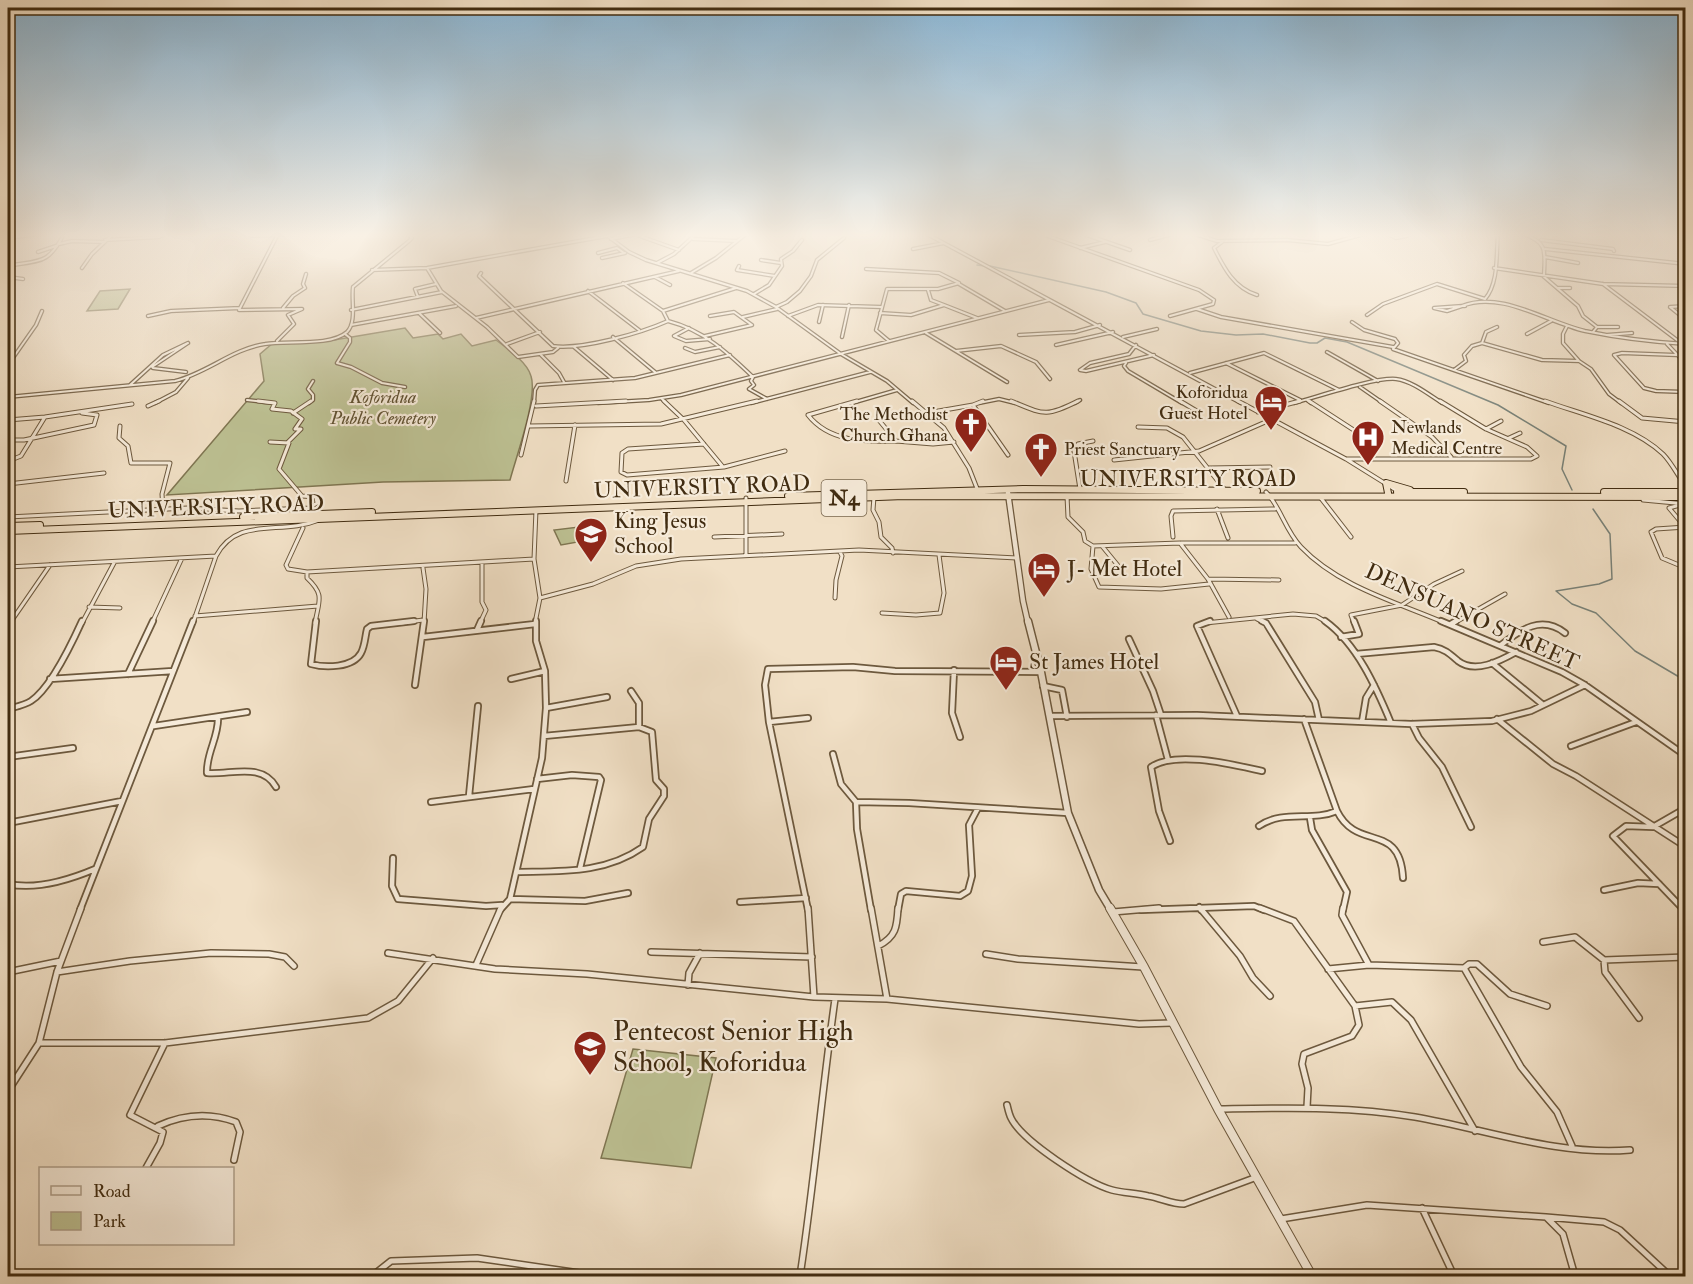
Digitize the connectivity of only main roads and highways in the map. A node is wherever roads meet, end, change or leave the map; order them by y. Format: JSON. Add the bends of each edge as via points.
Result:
{"nodes":[{"id":1,"x":974,"y":482,"type":"road end"},
{"id":2,"x":962,"y":490,"type":"junction"},
{"id":3,"x":1008,"y":492,"type":"junction"},
{"id":4,"x":1388,"y":492,"type":"junction"},
{"id":5,"x":1418,"y":492,"type":"junction"},
{"id":6,"x":978,"y":493,"type":"junction"},
{"id":7,"x":1269,"y":494,"type":"junction"},
{"id":8,"x":1683,"y":498,"type":"edge"},
{"id":9,"x":746,"y":500,"type":"junction"},
{"id":10,"x":8,"y":526,"type":"edge"},
{"id":11,"x":8,"y":531,"type":"edge"}],
"edges":[{"from":1,"to":2,"type":"highway"},
{"from":2,"to":6,"type":"highway","name":"UNIVERSITY ROAD","number":"N4"},
{"from":2,"to":9,"type":"highway","name":"UNIVERSITY ROAD","number":"N4"},
{"from":3,"to":6,"type":"highway","name":"UNIVERSITY ROAD","number":"N4"},
{"from":3,"to":7,"type":"highway","name":"UNIVERSITY ROAD","number":"N4"},
{"from":3,"to":7,"type":"highway","name":"UNIVERSITY ROAD","number":"N4"},
{"from":4,"to":5,"type":"highway","name":"UNIVERSITY ROAD","number":"N4"},
{"from":4,"to":5,"type":"highway","via":[[1386,483]]},
{"from":4,"to":7,"type":"highway","name":"UNIVERSITY ROAD","number":"N4"},
{"from":5,"to":8,"type":"highway","name":"UNIVERSITY ROAD","number":"N4"},
{"from":6,"to":9,"type":"highway","name":"UNIVERSITY ROAD","number":"N4"},
{"from":7,"to":8,"type":"highway","name":"UNIVERSITY ROAD","number":"N4"},
{"from":9,"to":10,"type":"highway","name":"UNIVERSITY ROAD","number":"N4","via":[[310,511]]},
{"from":9,"to":11,"type":"highway","name":"UNIVERSITY ROAD","number":"N4"}]}
